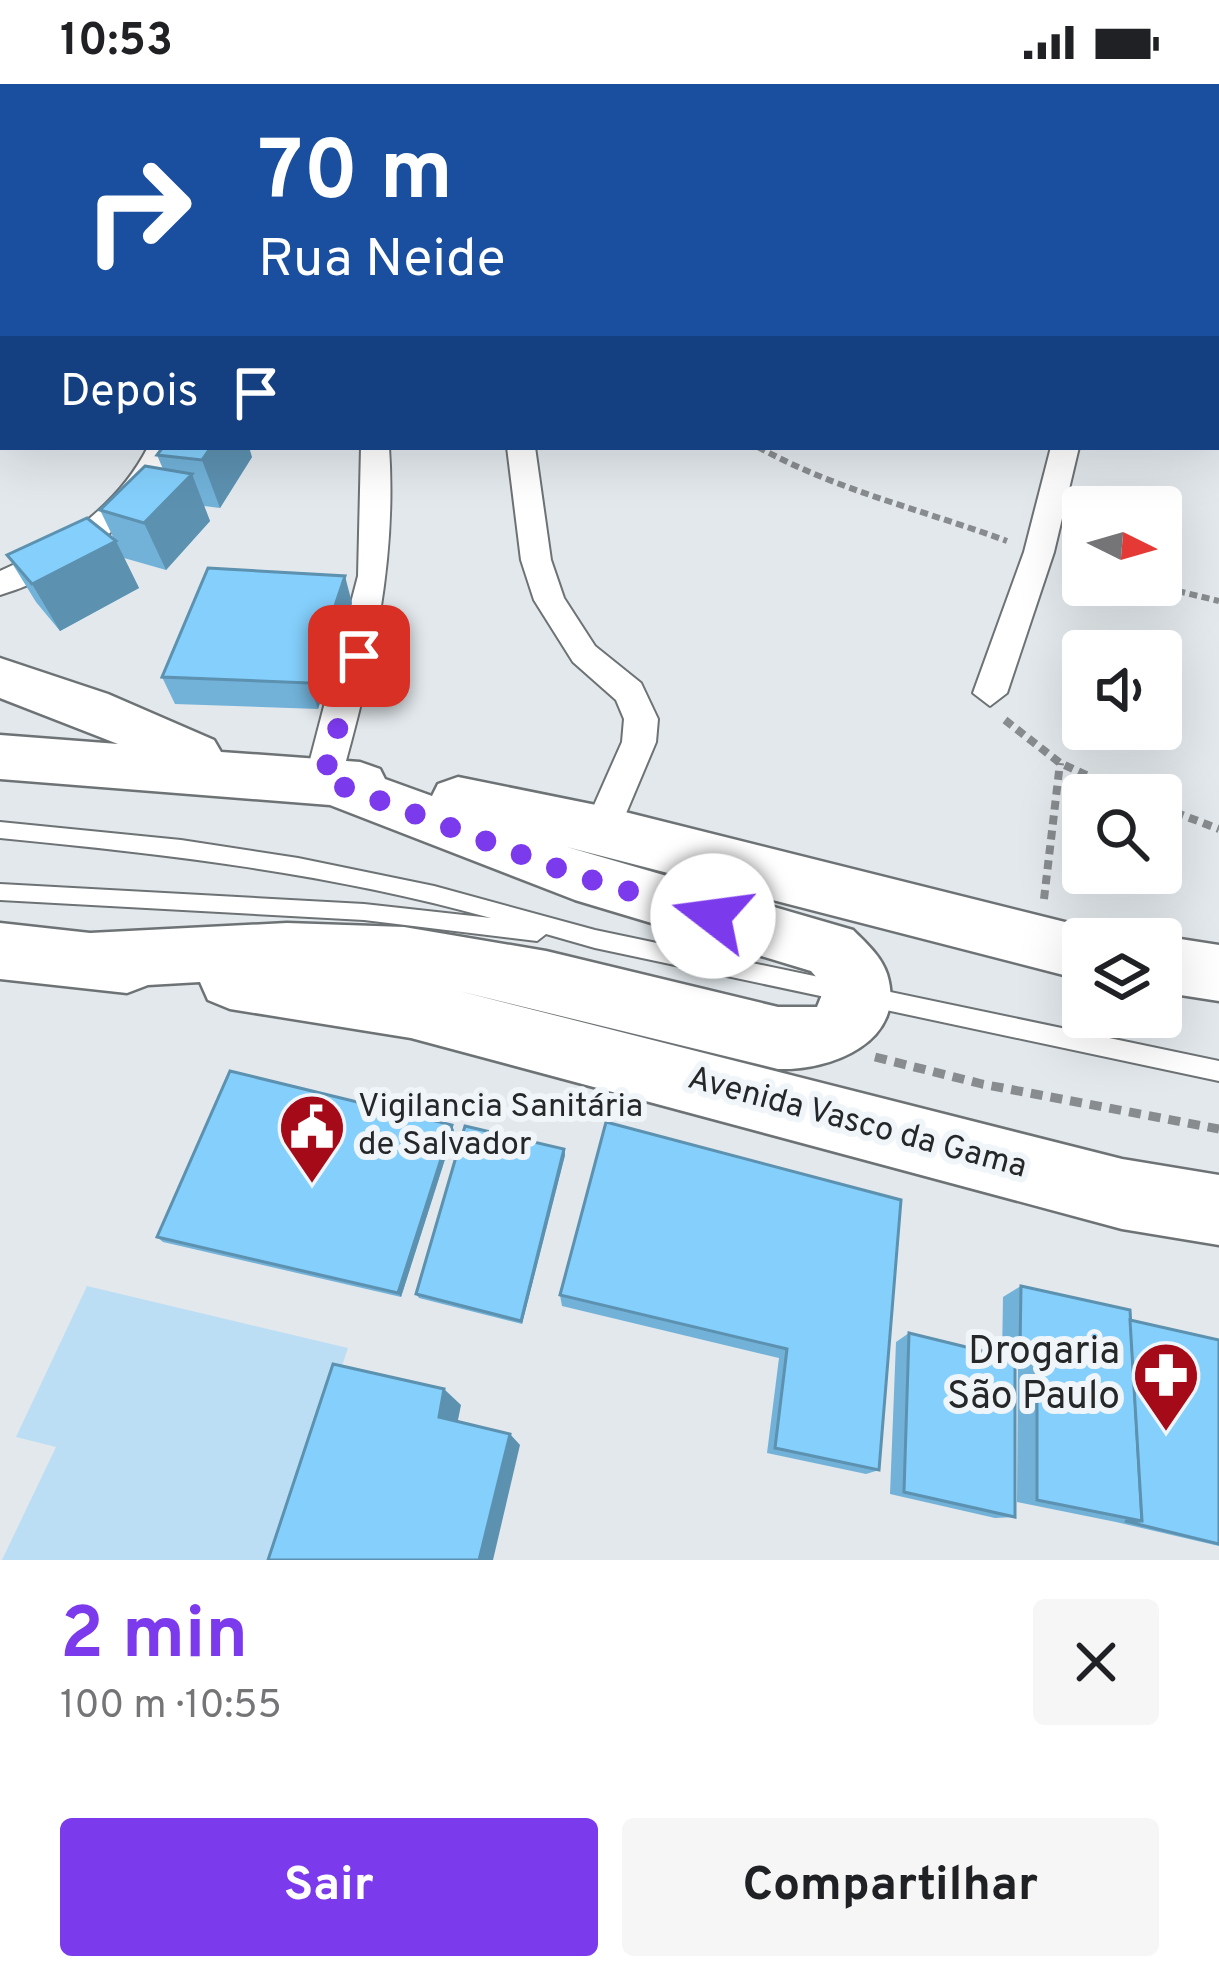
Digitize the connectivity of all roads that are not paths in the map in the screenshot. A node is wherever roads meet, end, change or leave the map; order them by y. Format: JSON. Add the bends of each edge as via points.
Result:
{"nodes":[{"id":1,"x":160,"y":450,"type":"edge"},
{"id":2,"x":375,"y":450,"type":"edge"},
{"id":3,"x":521,"y":450,"type":"edge"},
{"id":4,"x":1064,"y":450,"type":"edge"},
{"id":5,"x":0,"y":584,"type":"edge"},
{"id":6,"x":0,"y":678,"type":"edge"},
{"id":7,"x":990,"y":693,"type":"road end"},
{"id":8,"x":0,"y":757,"type":"edge"},
{"id":9,"x":231,"y":772,"type":"junction"},
{"id":10,"x":323,"y":779,"type":"junction"},
{"id":11,"x":0,"y":830,"type":"edge"},
{"id":12,"x":601,"y":830,"type":"junction"},
{"id":13,"x":0,"y":892,"type":"edge"},
{"id":14,"x":595,"y":939,"type":"junction"},
{"id":15,"x":1061,"y":947,"type":"edge"},
{"id":16,"x":0,"y":951,"type":"edge"},
{"id":17,"x":93,"y":960,"type":"junction"},
{"id":18,"x":1182,"y":967,"type":"edge"},
{"id":19,"x":1219,"y":973,"type":"edge"},
{"id":20,"x":858,"y":995,"type":"junction"},
{"id":21,"x":1219,"y":1071,"type":"edge"},
{"id":22,"x":1219,"y":1210,"type":"edge"}],
"edges":[{"from":1,"to":5,"type":"street","via":[[140,490],[108,524]]},
{"from":2,"to":10,"type":"street","via":[[380,502],[371,615]]},
{"from":3,"to":12,"type":"street","via":[[550,600],[584,654],[628,692],[641,718],[639,742]]},
{"from":4,"to":7,"type":"street"},
{"from":6,"to":9,"type":"main road"},
{"from":8,"to":9,"type":"main road"},
{"from":9,"to":10,"type":"main road"},
{"from":10,"to":12,"type":"main road"},
{"from":10,"to":20,"type":"main road","via":[[575,875],[831,949],[849,963]]},
{"from":11,"to":14,"type":"lane","via":[[298,866]]},
{"from":12,"to":15,"type":"main road"},
{"from":13,"to":14,"type":"lane","via":[[364,912]]},
{"from":14,"to":20,"type":"lane"},
{"from":16,"to":17,"type":"main road","name":"Avenida Vasco da Gama"},
{"from":17,"to":20,"type":"main road","via":[[341,950],[404,956],[515,972],[808,1040],[842,1031]]},
{"from":17,"to":22,"type":"main road","name":"Avenida Vasco da Gama","via":[[411,1008],[1122,1194]]},
{"from":18,"to":19,"type":"main road"},
{"from":20,"to":21,"type":"lane"}]}
